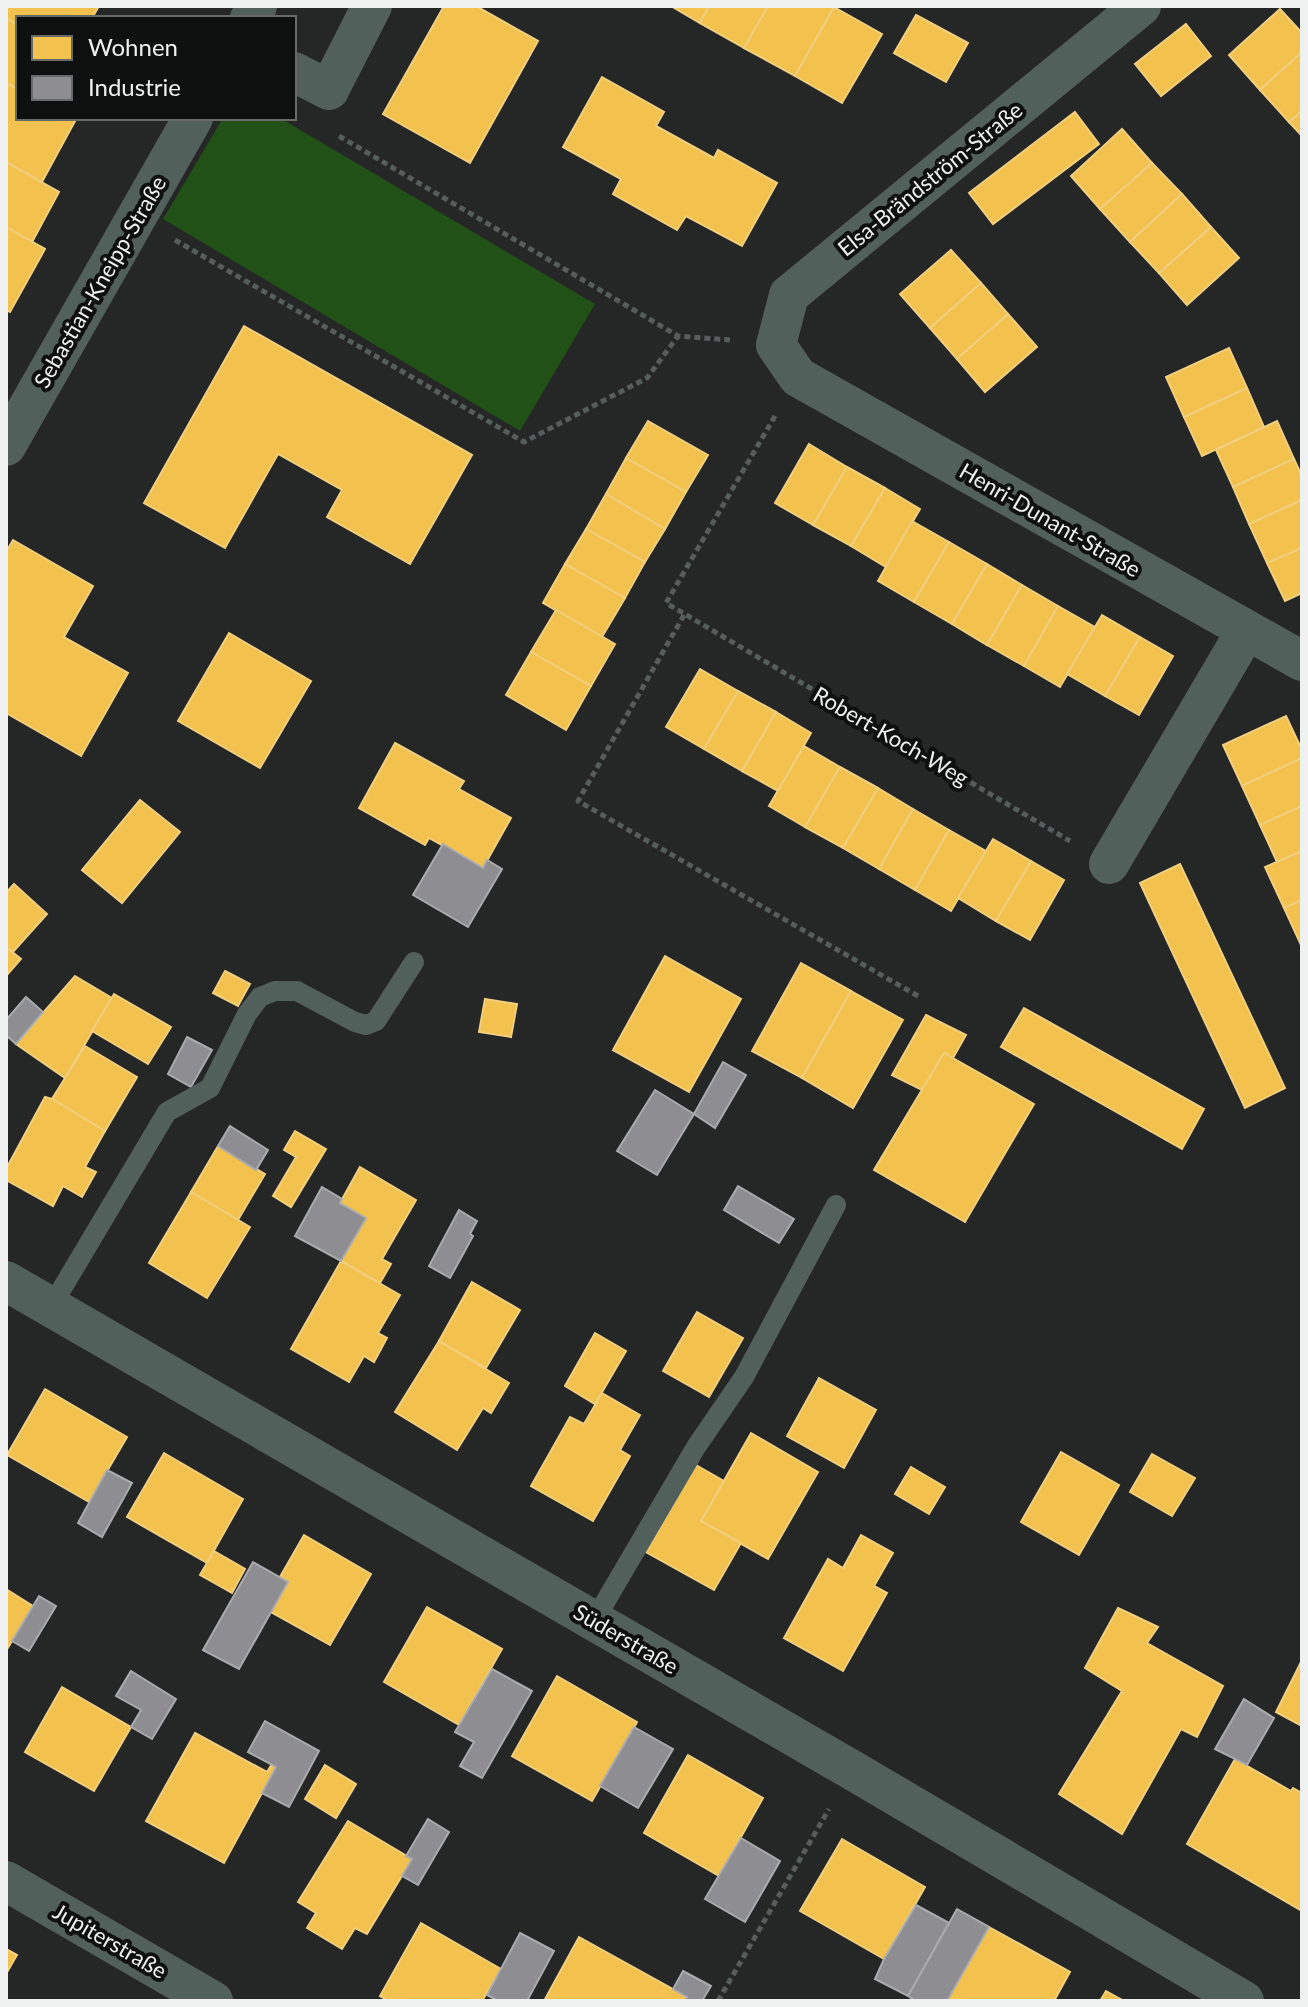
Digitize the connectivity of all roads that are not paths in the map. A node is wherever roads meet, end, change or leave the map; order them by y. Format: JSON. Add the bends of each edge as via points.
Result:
{"nodes":[{"id":1,"x":372,"y":6,"type":"edge"},
{"id":2,"x":1141,"y":6,"type":"edge"},
{"id":3,"x":311,"y":81,"type":"edge"},
{"id":4,"x":192,"y":120,"type":"edge"},
{"id":5,"x":798,"y":377,"type":"joint"},
{"id":6,"x":21,"y":386,"type":"edge"},
{"id":7,"x":6,"y":446,"type":"edge"},
{"id":8,"x":1246,"y":631,"type":"junction"},
{"id":9,"x":1302,"y":661,"type":"edge"},
{"id":10,"x":1109,"y":864,"type":"road end"},
{"id":11,"x":414,"y":962,"type":"dead end"},
{"id":12,"x":836,"y":1205,"type":"dead end"},
{"id":13,"x":6,"y":1281,"type":"edge"},
{"id":14,"x":51,"y":1307,"type":"junction"},
{"id":15,"x":594,"y":1621,"type":"junction"},
{"id":16,"x":6,"y":1881,"type":"edge"},
{"id":17,"x":213,"y":2001,"type":"edge"},
{"id":18,"x":1244,"y":2001,"type":"edge"}],
"edges":[{"from":1,"to":3,"type":"street"},
{"from":2,"to":5,"type":"street","name":"Elsa-Brändström-Straße","via":[[789,295],[776,345]]},
{"from":4,"to":6,"type":"street","name":"Sebastian-Kneipp-Straße","via":[[136,217]]},
{"from":5,"to":8,"type":"street","name":"Henri-Dunant-Straße"},
{"from":6,"to":7,"type":"street","name":"Sebastian-Kneipp-Straße"},
{"from":8,"to":9,"type":"street","name":"Henri-Dunant-Straße"},
{"from":8,"to":10,"type":"street"},
{"from":11,"to":14,"type":"lane","via":[[376,1021],[366,1025],[297,991],[260,997],[210,1088],[167,1112]]},
{"from":12,"to":15,"type":"lane","via":[[744,1377],[696,1447]]},
{"from":13,"to":14,"type":"street","name":"Süderstraße"},
{"from":14,"to":15,"type":"street","name":"Süderstraße"},
{"from":15,"to":18,"type":"street","name":"Süderstraße"},
{"from":16,"to":17,"type":"street","name":"Jupiterstraße"}]}
